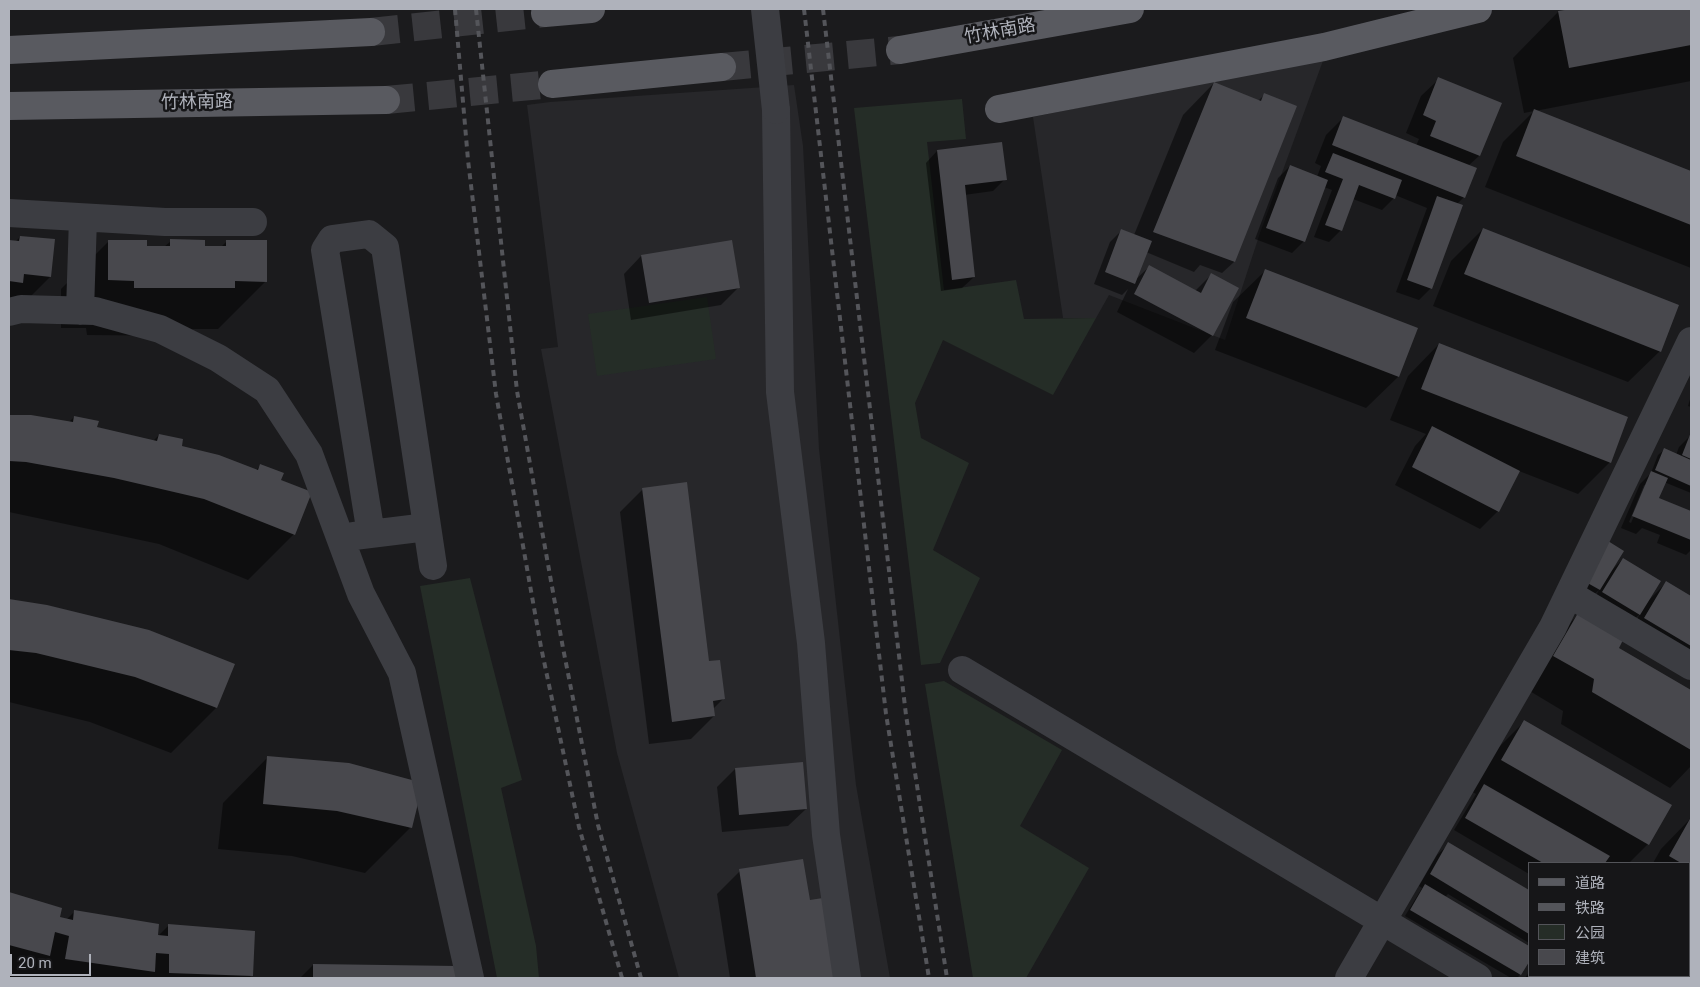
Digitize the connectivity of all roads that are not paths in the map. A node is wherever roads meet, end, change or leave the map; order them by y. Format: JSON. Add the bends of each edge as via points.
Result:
{"nodes":[{"id":1,"x":585,"y":9,"type":"edge"},
{"id":2,"x":591,"y":9,"type":"edge"},
{"id":3,"x":765,"y":9,"type":"edge"},
{"id":4,"x":1130,"y":9,"type":"edge"},
{"id":5,"x":1478,"y":9,"type":"edge"},
{"id":6,"x":545,"y":13,"type":"dead end"},
{"id":7,"x":371,"y":32,"type":"tunnel mouth"},
{"id":8,"x":9,"y":50,"type":"edge"},
{"id":9,"x":900,"y":50,"type":"tunnel mouth"},
{"id":10,"x":722,"y":67,"type":"tunnel mouth"},
{"id":11,"x":552,"y":84,"type":"tunnel mouth"},
{"id":12,"x":386,"y":100,"type":"tunnel mouth"},
{"id":13,"x":9,"y":106,"type":"edge"},
{"id":14,"x":999,"y":108,"type":"dead end"},
{"id":15,"x":9,"y":213,"type":"edge"},
{"id":16,"x":84,"y":218,"type":"junction"},
{"id":17,"x":253,"y":222,"type":"dead end"},
{"id":18,"x":80,"y":311,"type":"junction"},
{"id":19,"x":9,"y":312,"type":"edge"},
{"id":20,"x":1691,"y":341,"type":"edge"},
{"id":21,"x":427,"y":527,"type":"junction"},
{"id":22,"x":371,"y":534,"type":"junction"},
{"id":23,"x":340,"y":538,"type":"junction"},
{"id":24,"x":433,"y":566,"type":"dead end"},
{"id":25,"x":1569,"y":594,"type":"junction"},
{"id":26,"x":1691,"y":666,"type":"edge"},
{"id":27,"x":962,"y":670,"type":"dead end"},
{"id":28,"x":1382,"y":922,"type":"junction"},
{"id":29,"x":470,"y":978,"type":"edge"},
{"id":30,"x":847,"y":978,"type":"edge"},
{"id":31,"x":1349,"y":978,"type":"edge"},
{"id":32,"x":1478,"y":978,"type":"edge"}],
"edges":[{"from":1,"to":2,"type":"main road"},
{"from":1,"to":6,"type":"main road"},
{"from":3,"to":30,"type":"lane","bridge":true,"via":[[776,110],[780,392],[811,643],[826,835]]},
{"from":4,"to":9,"type":"main road","name":"竹林南路"},
{"from":5,"to":14,"type":"main road","via":[[1324,47]]},
{"from":7,"to":8,"type":"main road"},
{"from":10,"to":11,"type":"main road"},
{"from":12,"to":13,"type":"main road","name":"竹林南路"},
{"from":15,"to":16,"type":"lane"},
{"from":16,"to":17,"type":"lane"},
{"from":16,"to":18,"type":"lane"},
{"from":18,"to":19,"type":"lane","via":[[22,309]]},
{"from":18,"to":23,"type":"lane","via":[[95,311],[160,329],[218,358],[267,390],[310,454]]},
{"from":20,"to":25,"type":"lane"},
{"from":21,"to":22,"type":"lane"},
{"from":21,"to":22,"type":"lane","via":[[385,247],[369,234],[332,239],[325,250]]},
{"from":21,"to":24,"type":"lane"},
{"from":22,"to":23,"type":"lane"},
{"from":23,"to":29,"type":"lane","via":[[361,594],[402,673]]},
{"from":25,"to":26,"type":"lane"},
{"from":25,"to":28,"type":"lane"},
{"from":27,"to":28,"type":"lane"},
{"from":28,"to":31,"type":"lane"},
{"from":28,"to":32,"type":"lane"}]}
